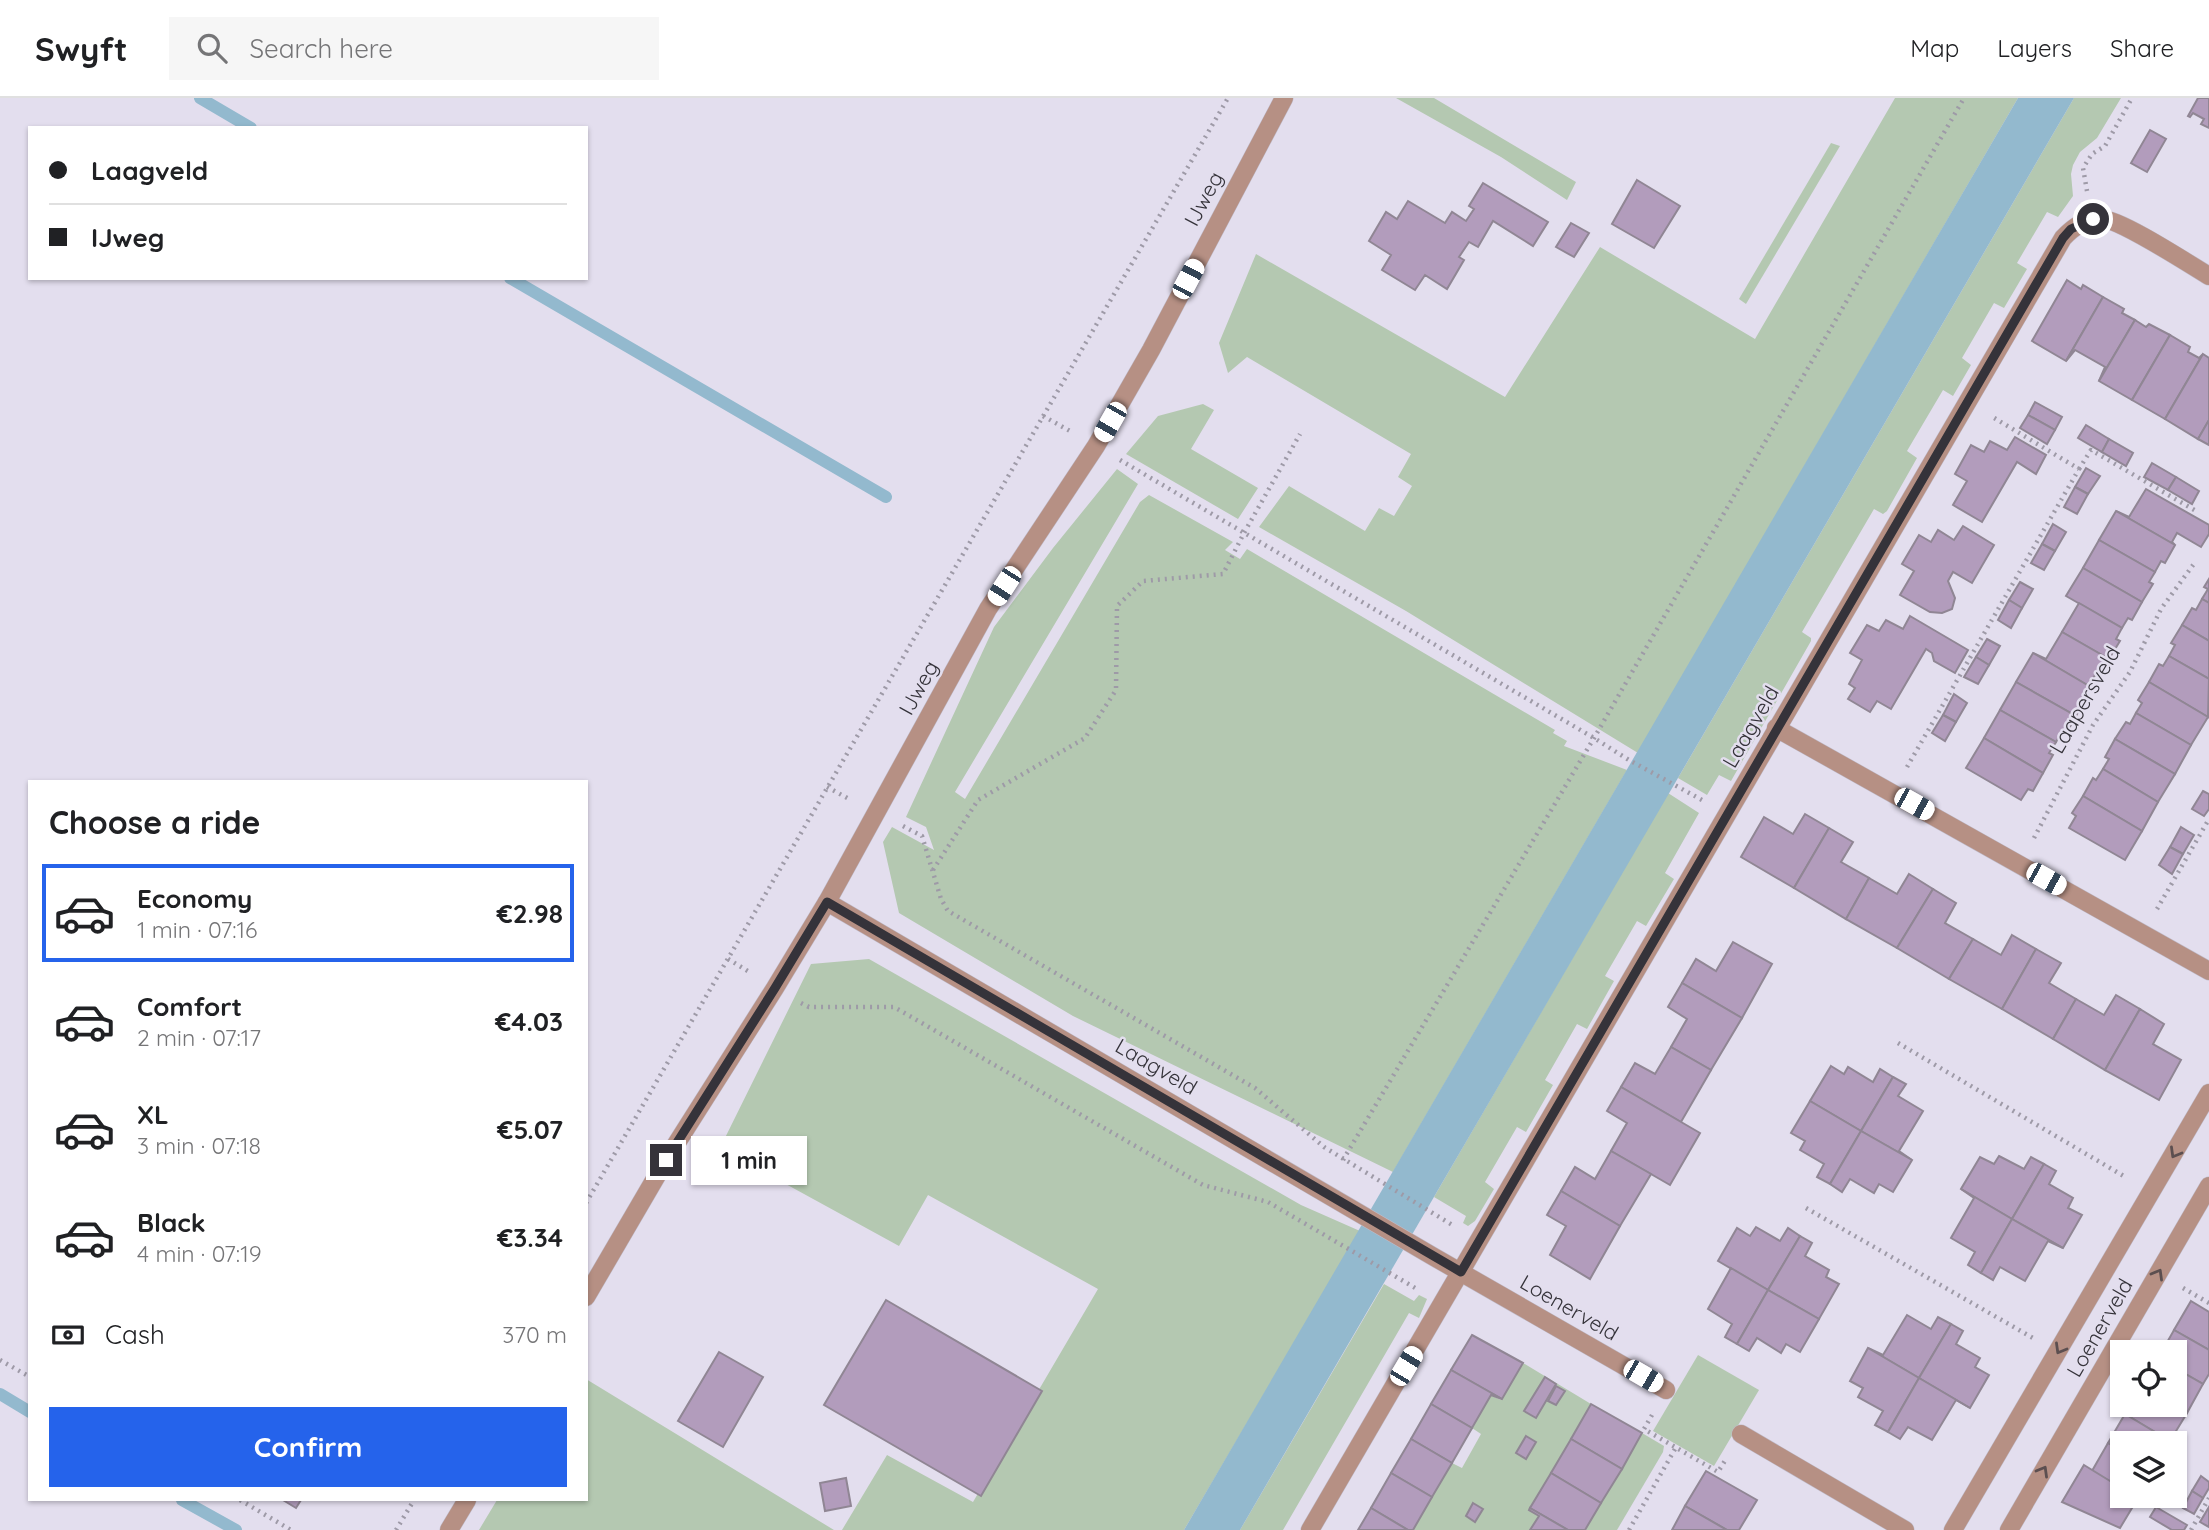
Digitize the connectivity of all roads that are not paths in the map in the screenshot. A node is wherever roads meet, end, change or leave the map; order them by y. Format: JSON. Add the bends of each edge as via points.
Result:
{"nodes":[{"id":1,"x":1284,"y":98,"type":"edge"},
{"id":2,"x":2209,"y":276,"type":"edge"},
{"id":3,"x":1776,"y":728,"type":"junction"},
{"id":4,"x":827,"y":902,"type":"junction"},
{"id":5,"x":2209,"y":971,"type":"edge"},
{"id":6,"x":2209,"y":1093,"type":"edge"},
{"id":7,"x":2209,"y":1186,"type":"edge"},
{"id":8,"x":1461,"y":1272,"type":"junction"},
{"id":9,"x":588,"y":1294,"type":"edge"},
{"id":10,"x":1666,"y":1390,"type":"road end"},
{"id":11,"x":1741,"y":1434,"type":"road end"},
{"id":12,"x":466,"y":1501,"type":"edge"},
{"id":13,"x":449,"y":1530,"type":"edge"},
{"id":14,"x":1310,"y":1530,"type":"edge"},
{"id":15,"x":1905,"y":1530,"type":"edge"},
{"id":16,"x":1953,"y":1530,"type":"edge"},
{"id":17,"x":2009,"y":1530,"type":"edge"}],
"edges":[{"from":1,"to":4,"type":"street","name":"IJweg","via":[[1151,350],[1096,446],[988,609]]},
{"from":2,"to":3,"type":"street","name":"Laagveld","via":[[2116,223],[2093,219],[2071,229]]},
{"from":3,"to":5,"type":"street"},
{"from":3,"to":8,"type":"street","name":"Laagveld"},
{"from":4,"to":8,"type":"street","name":"Laagveld"},
{"from":4,"to":9,"type":"street","name":"IJweg"},
{"from":6,"to":16,"type":"street","name":"Loenerveld","one_way":true},
{"from":17,"to":7,"type":"street","name":"Loenerveld","one_way":true},
{"from":8,"to":10,"type":"street","name":"Loenerveld"},
{"from":8,"to":14,"type":"street","name":"Laagveld"},
{"from":11,"to":15,"type":"street"},
{"from":12,"to":13,"type":"street"}]}
